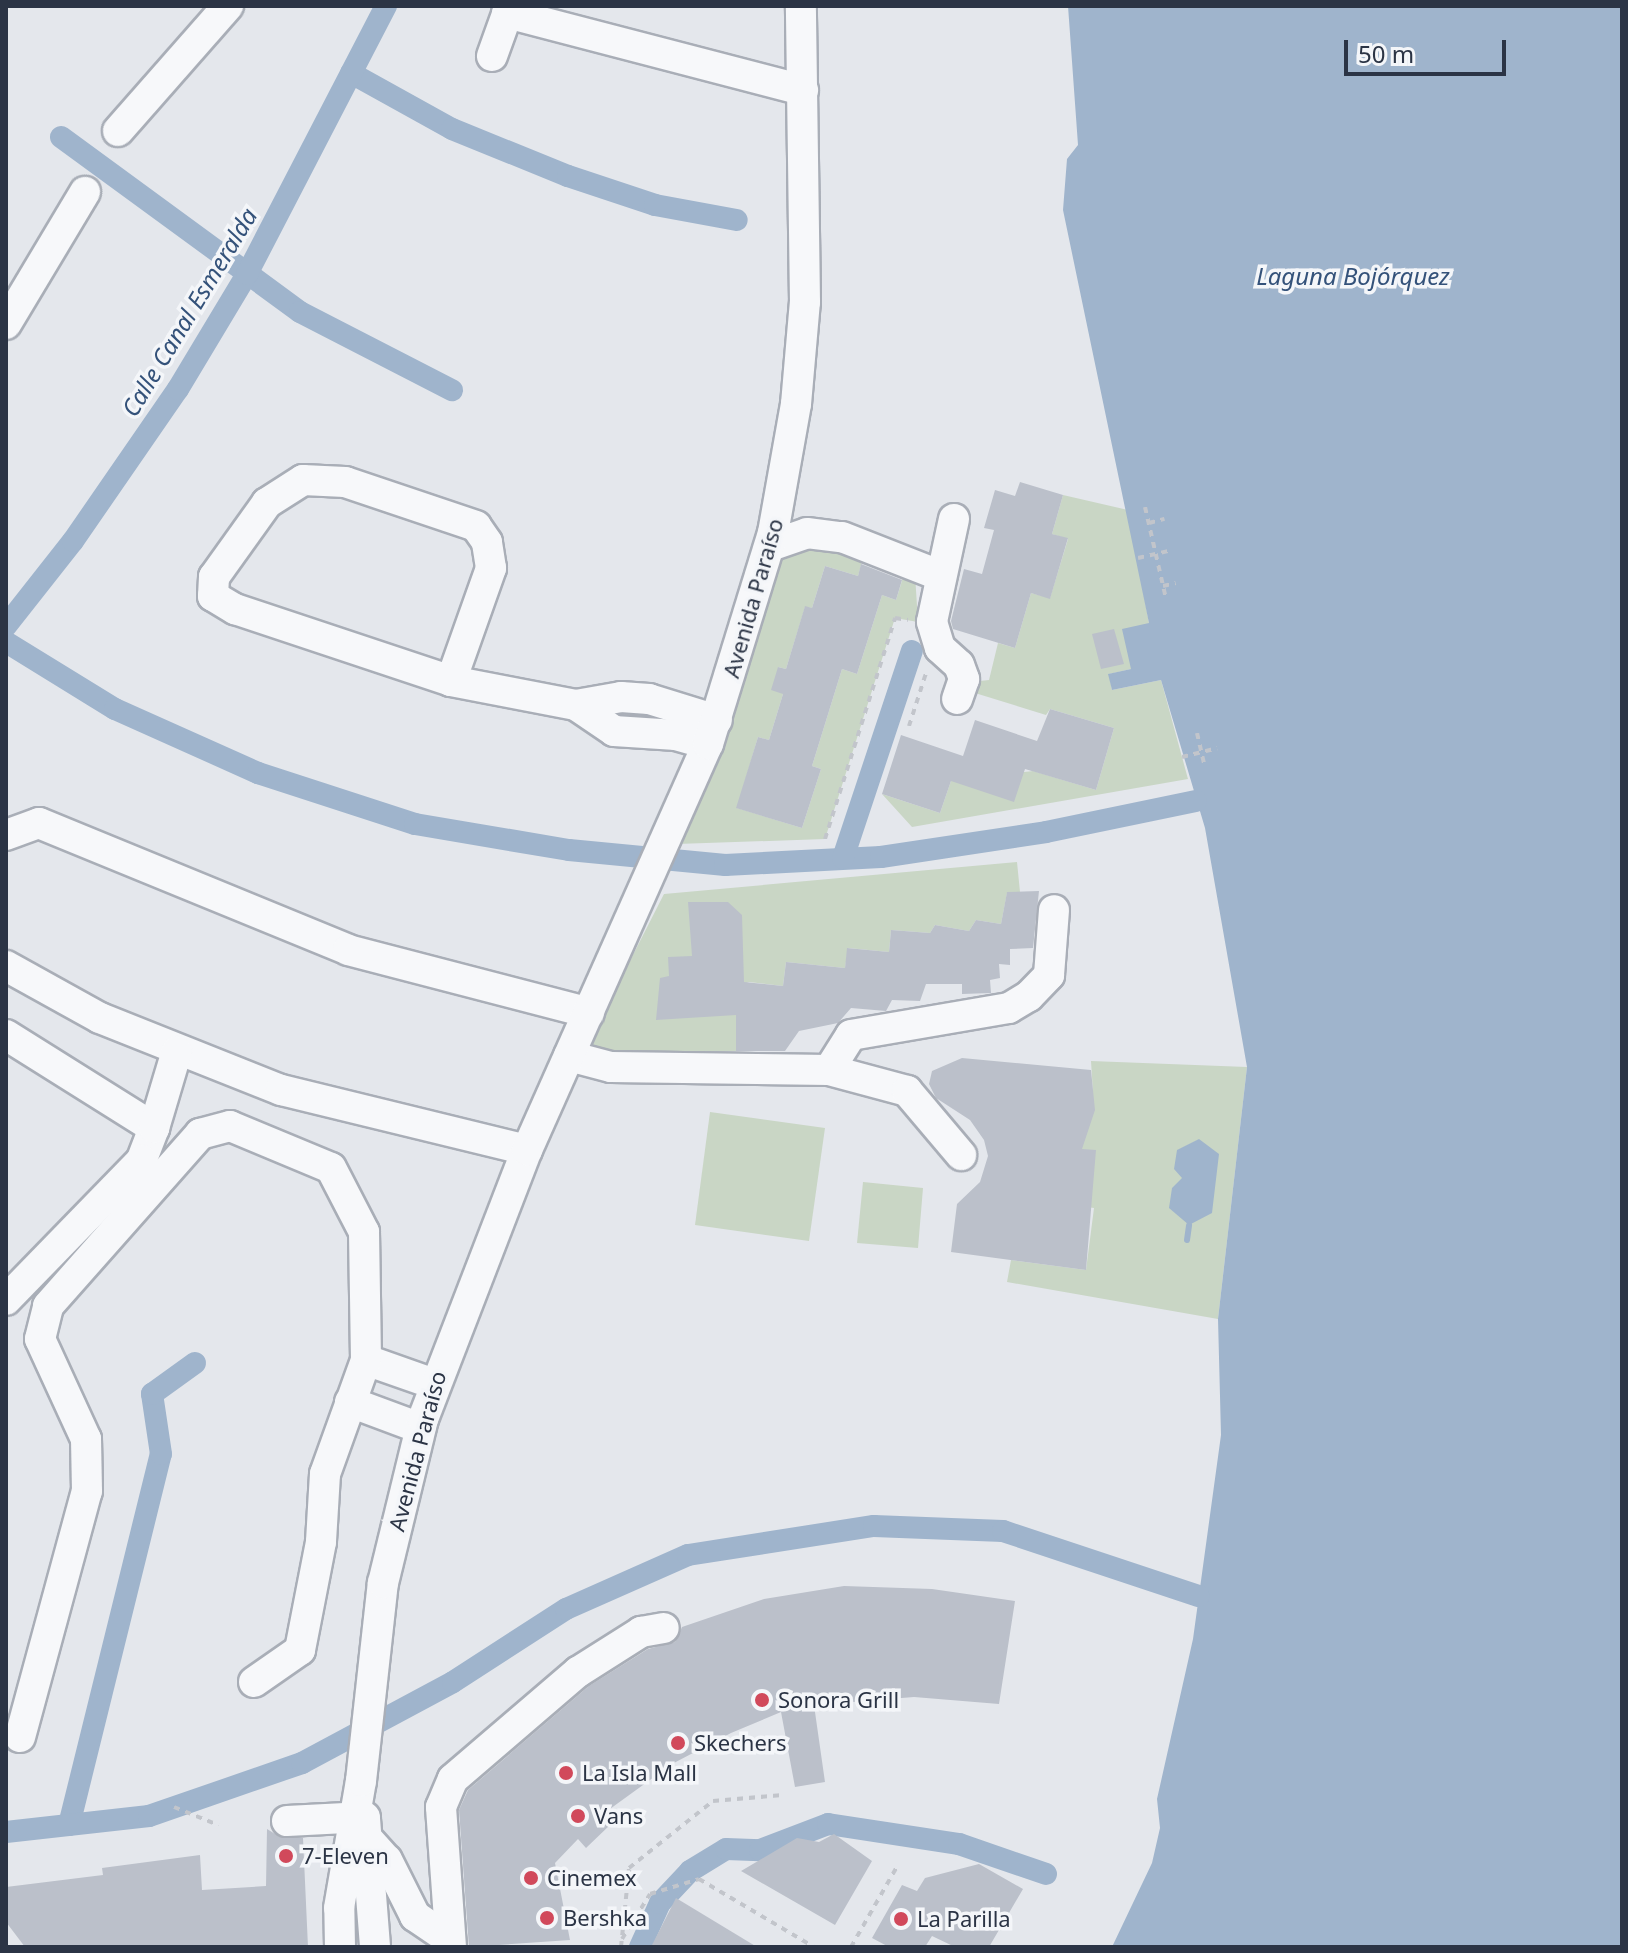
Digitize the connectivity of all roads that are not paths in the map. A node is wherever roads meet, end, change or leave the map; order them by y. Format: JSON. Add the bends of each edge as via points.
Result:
{"nodes":[{"id":1,"x":228,"y":6,"type":"edge"},
{"id":2,"x":801,"y":6,"type":"edge"},
{"id":3,"x":508,"y":9,"type":"edge"},
{"id":4,"x":492,"y":56,"type":"dead end"},
{"id":5,"x":803,"y":90,"type":"junction"},
{"id":6,"x":118,"y":131,"type":"dead end"},
{"id":7,"x":85,"y":192,"type":"dead end"},
{"id":8,"x":6,"y":324,"type":"edge"},
{"id":9,"x":954,"y":519,"type":"dead end"},
{"id":10,"x":770,"y":546,"type":"junction"},
{"id":11,"x":939,"y":575,"type":"junction"},
{"id":12,"x":451,"y":681,"type":"junction"},
{"id":13,"x":957,"y":699,"type":"dead end"},
{"id":14,"x":713,"y":732,"type":"junction"},
{"id":15,"x":6,"y":835,"type":"edge"},
{"id":16,"x":1054,"y":910,"type":"dead end"},
{"id":17,"x":6,"y":966,"type":"edge"},
{"id":18,"x":589,"y":1013,"type":"junction"},
{"id":19,"x":6,"y":1035,"type":"edge"},
{"id":20,"x":177,"y":1051,"type":"junction"},
{"id":21,"x":569,"y":1056,"type":"junction"},
{"id":22,"x":829,"y":1070,"type":"junction"},
{"id":23,"x":154,"y":1128,"type":"junction"},
{"id":24,"x":527,"y":1150,"type":"junction"},
{"id":25,"x":961,"y":1155,"type":"dead end"},
{"id":26,"x":6,"y":1300,"type":"edge"},
{"id":27,"x":366,"y":1360,"type":"junction"},
{"id":28,"x":434,"y":1384,"type":"junction"},
{"id":29,"x":350,"y":1402,"type":"junction"},
{"id":30,"x":420,"y":1428,"type":"junction"},
{"id":31,"x":664,"y":1628,"type":"dead end"},
{"id":32,"x":254,"y":1682,"type":"dead end"},
{"id":33,"x":20,"y":1737,"type":"dead end"},
{"id":34,"x":287,"y":1821,"type":"dead end"},
{"id":35,"x":361,"y":1823,"type":"junction"},
{"id":36,"x":451,"y":1944,"type":"edge"},
{"id":37,"x":340,"y":1947,"type":"edge"},
{"id":38,"x":375,"y":1947,"type":"edge"}],
"edges":[{"from":1,"to":6,"type":"street"},
{"from":2,"to":5,"type":"street","name":"Avenida Paraíso"},
{"from":3,"to":4,"type":"street"},
{"from":3,"to":5,"type":"street"},
{"from":5,"to":10,"type":"street","name":"Avenida Paraíso","via":[[805,302],[796,404]]},
{"from":7,"to":8,"type":"street"},
{"from":9,"to":11,"type":"street"},
{"from":10,"to":11,"type":"street","via":[[807,533],[842,537]]},
{"from":10,"to":14,"type":"street","name":"Avenida Paraíso"},
{"from":11,"to":13,"type":"street","via":[[932,622],[940,648],[959,665],[964,679]]},
{"from":12,"to":12,"type":"street","via":[[235,609],[213,596],[214,577],[267,503],[303,480],[345,482],[476,526],[487,542],[491,568]]},
{"from":12,"to":14,"type":"street","via":[[576,705],[614,731]]},
{"from":14,"to":18,"type":"street","name":"Avenida Paraíso"},
{"from":15,"to":18,"type":"street","via":[[39,823],[348,950]]},
{"from":16,"to":22,"type":"street","via":[[1049,975],[1029,996],[1009,1008],[851,1035]]},
{"from":17,"to":20,"type":"street","via":[[100,1018]]},
{"from":18,"to":21,"type":"street","name":"Avenida Paraíso"},
{"from":19,"to":23,"type":"street"},
{"from":20,"to":23,"type":"street"},
{"from":20,"to":24,"type":"street","via":[[281,1090]]},
{"from":21,"to":22,"type":"street","via":[[611,1067]]},
{"from":21,"to":24,"type":"street","name":"Avenida Paraíso"},
{"from":22,"to":25,"type":"street","via":[[907,1091]]},
{"from":23,"to":26,"type":"street","via":[[142,1160]]},
{"from":24,"to":28,"type":"street","name":"Avenida Paraíso"},
{"from":27,"to":28,"type":"street"},
{"from":27,"to":29,"type":"street"},
{"from":27,"to":33,"type":"street","via":[[364,1232],[331,1168],[230,1126],[200,1134],[48,1306],[40,1339],[86,1439],[87,1491]]},
{"from":28,"to":30,"type":"street","name":"Avenida Paraíso"},
{"from":29,"to":30,"type":"street"},
{"from":29,"to":32,"type":"street","via":[[325,1474],[321,1542],[300,1650]]},
{"from":30,"to":35,"type":"street","name":"Avenida Paraíso","via":[[389,1554],[371,1669]]},
{"from":31,"to":36,"type":"street","via":[[641,1632],[578,1672],[453,1779],[441,1807]]},
{"from":34,"to":35,"type":"street"},
{"from":35,"to":36,"type":"street","via":[[415,1916]]},
{"from":35,"to":37,"type":"street","name":"Avenida Paraíso","via":[[339,1908]]},
{"from":35,"to":38,"type":"street","name":"Avenida Paraíso"}]}
